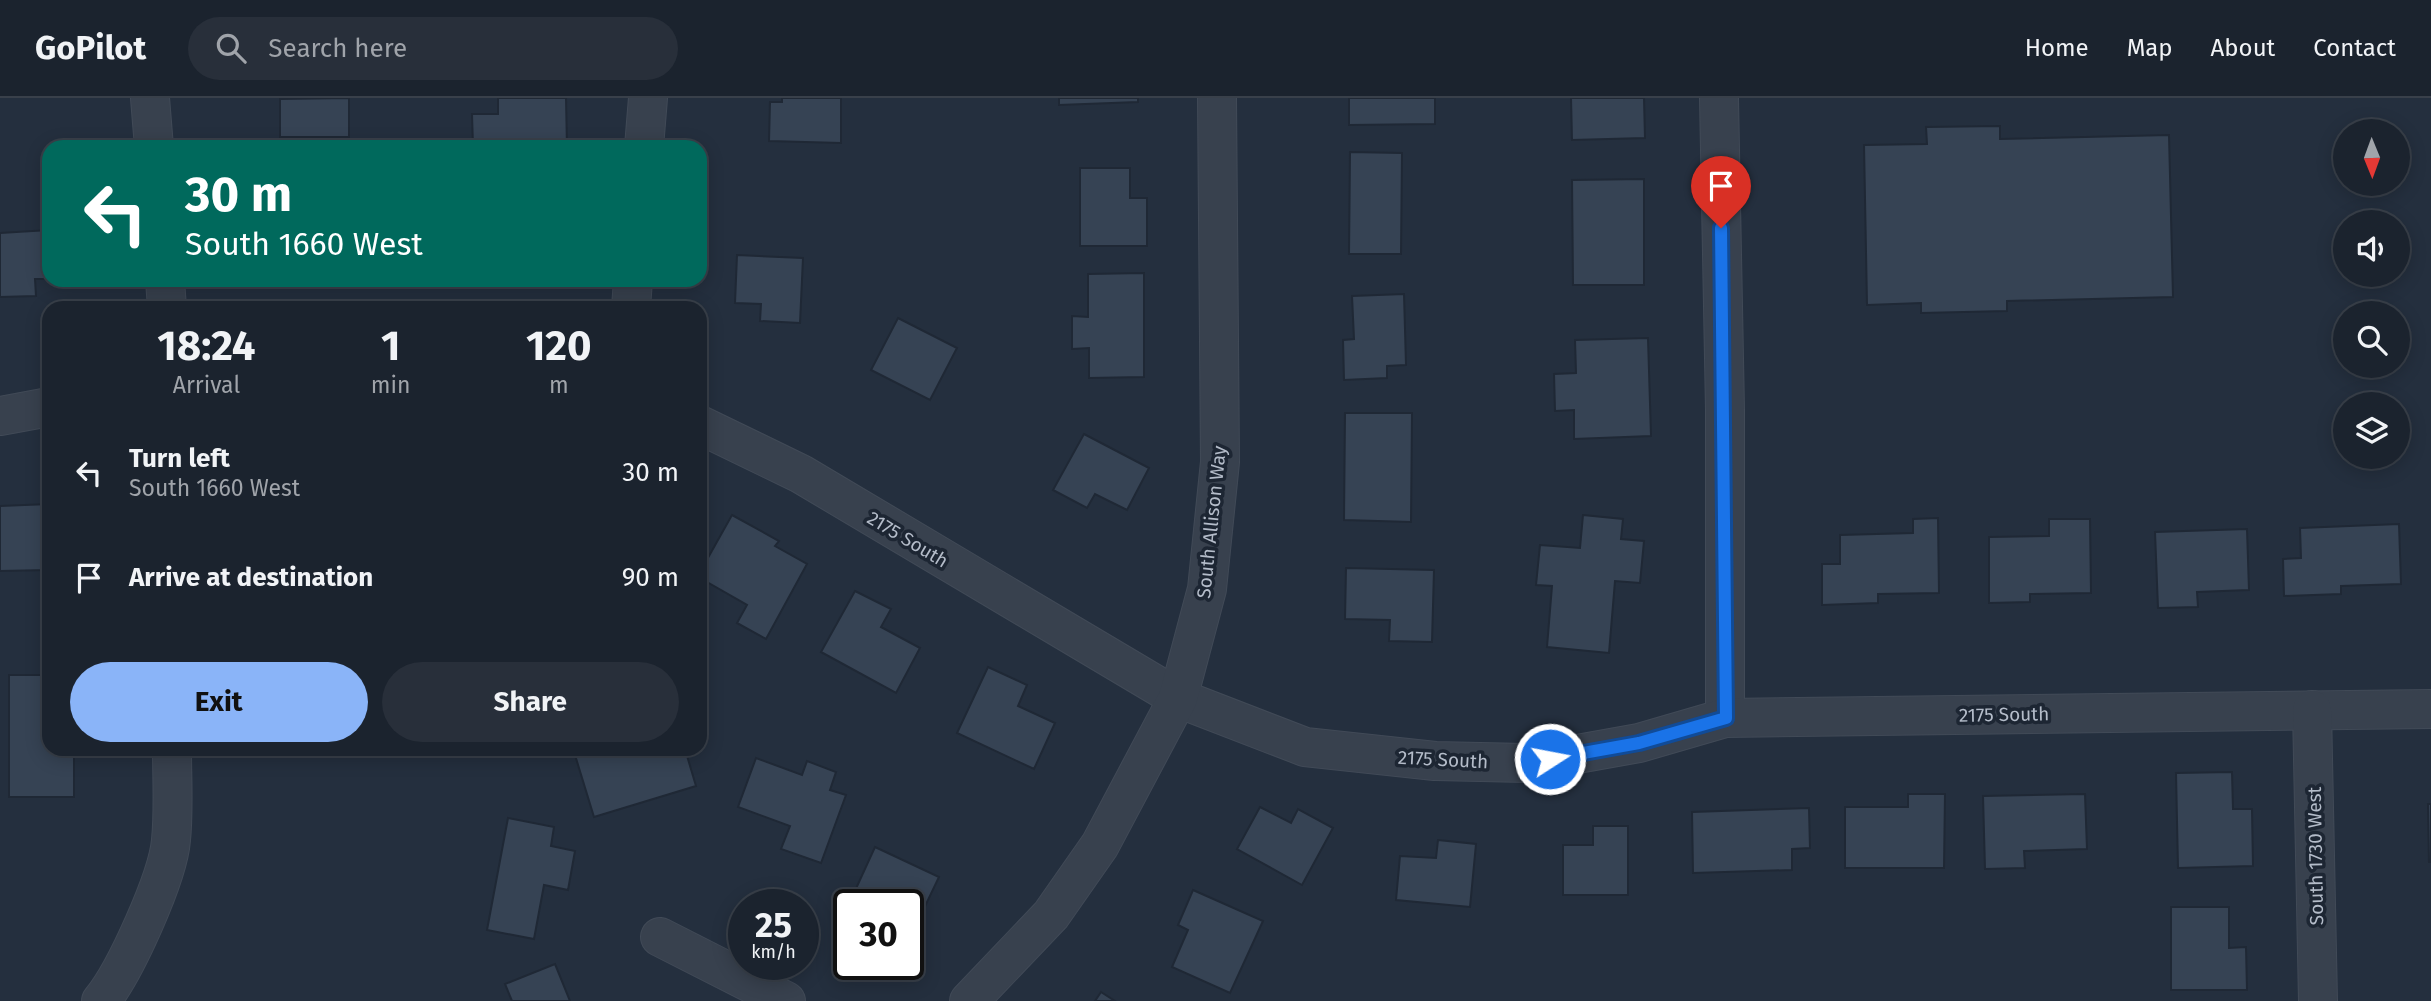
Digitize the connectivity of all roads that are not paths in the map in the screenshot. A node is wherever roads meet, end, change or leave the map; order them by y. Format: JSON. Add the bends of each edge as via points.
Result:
{"nodes":[{"id":1,"x":150,"y":98,"type":"edge"},
{"id":2,"x":648,"y":98,"type":"edge"},
{"id":3,"x":1217,"y":98,"type":"edge"},
{"id":4,"x":1719,"y":98,"type":"edge"},
{"id":5,"x":153,"y":140,"type":"edge"},
{"id":6,"x":645,"y":140,"type":"edge"},
{"id":7,"x":42,"y":408,"type":"edge"},
{"id":8,"x":0,"y":416,"type":"edge"},
{"id":9,"x":707,"y":428,"type":"edge"},
{"id":10,"x":1178,"y":698,"type":"junction"},
{"id":11,"x":2431,"y":709,"type":"edge"},
{"id":12,"x":2312,"y":710,"type":"junction"},
{"id":13,"x":1726,"y":718,"type":"junction"},
{"id":14,"x":172,"y":756,"type":"edge"},
{"id":15,"x":660,"y":937,"type":"dead end"},
{"id":16,"x":101,"y":1001,"type":"edge"},
{"id":17,"x":786,"y":1001,"type":"edge"},
{"id":18,"x":968,"y":1001,"type":"edge"},
{"id":19,"x":2318,"y":1001,"type":"edge"}],
"edges":[{"from":1,"to":5,"type":"street"},
{"from":2,"to":6,"type":"street"},
{"from":3,"to":10,"type":"street","name":"South Allison Way","via":[[1220,462],[1207,589]]},
{"from":4,"to":13,"type":"street"},
{"from":7,"to":8,"type":"street"},
{"from":9,"to":10,"type":"street","name":"2175 South","via":[[801,474]]},
{"from":10,"to":13,"type":"street","name":"2175 South","via":[[1305,747],[1435,761],[1527,763],[1639,743]]},
{"from":10,"to":18,"type":"street","name":"South Allison Way","via":[[1100,845],[1051,915]]},
{"from":11,"to":12,"type":"street","name":"2175 South"},
{"from":12,"to":13,"type":"street","name":"2175 South"},
{"from":12,"to":19,"type":"street","name":"South 1730 West"},
{"from":14,"to":16,"type":"street","via":[[171,842],[149,909],[117,981]]},
{"from":15,"to":17,"type":"street"}]}
